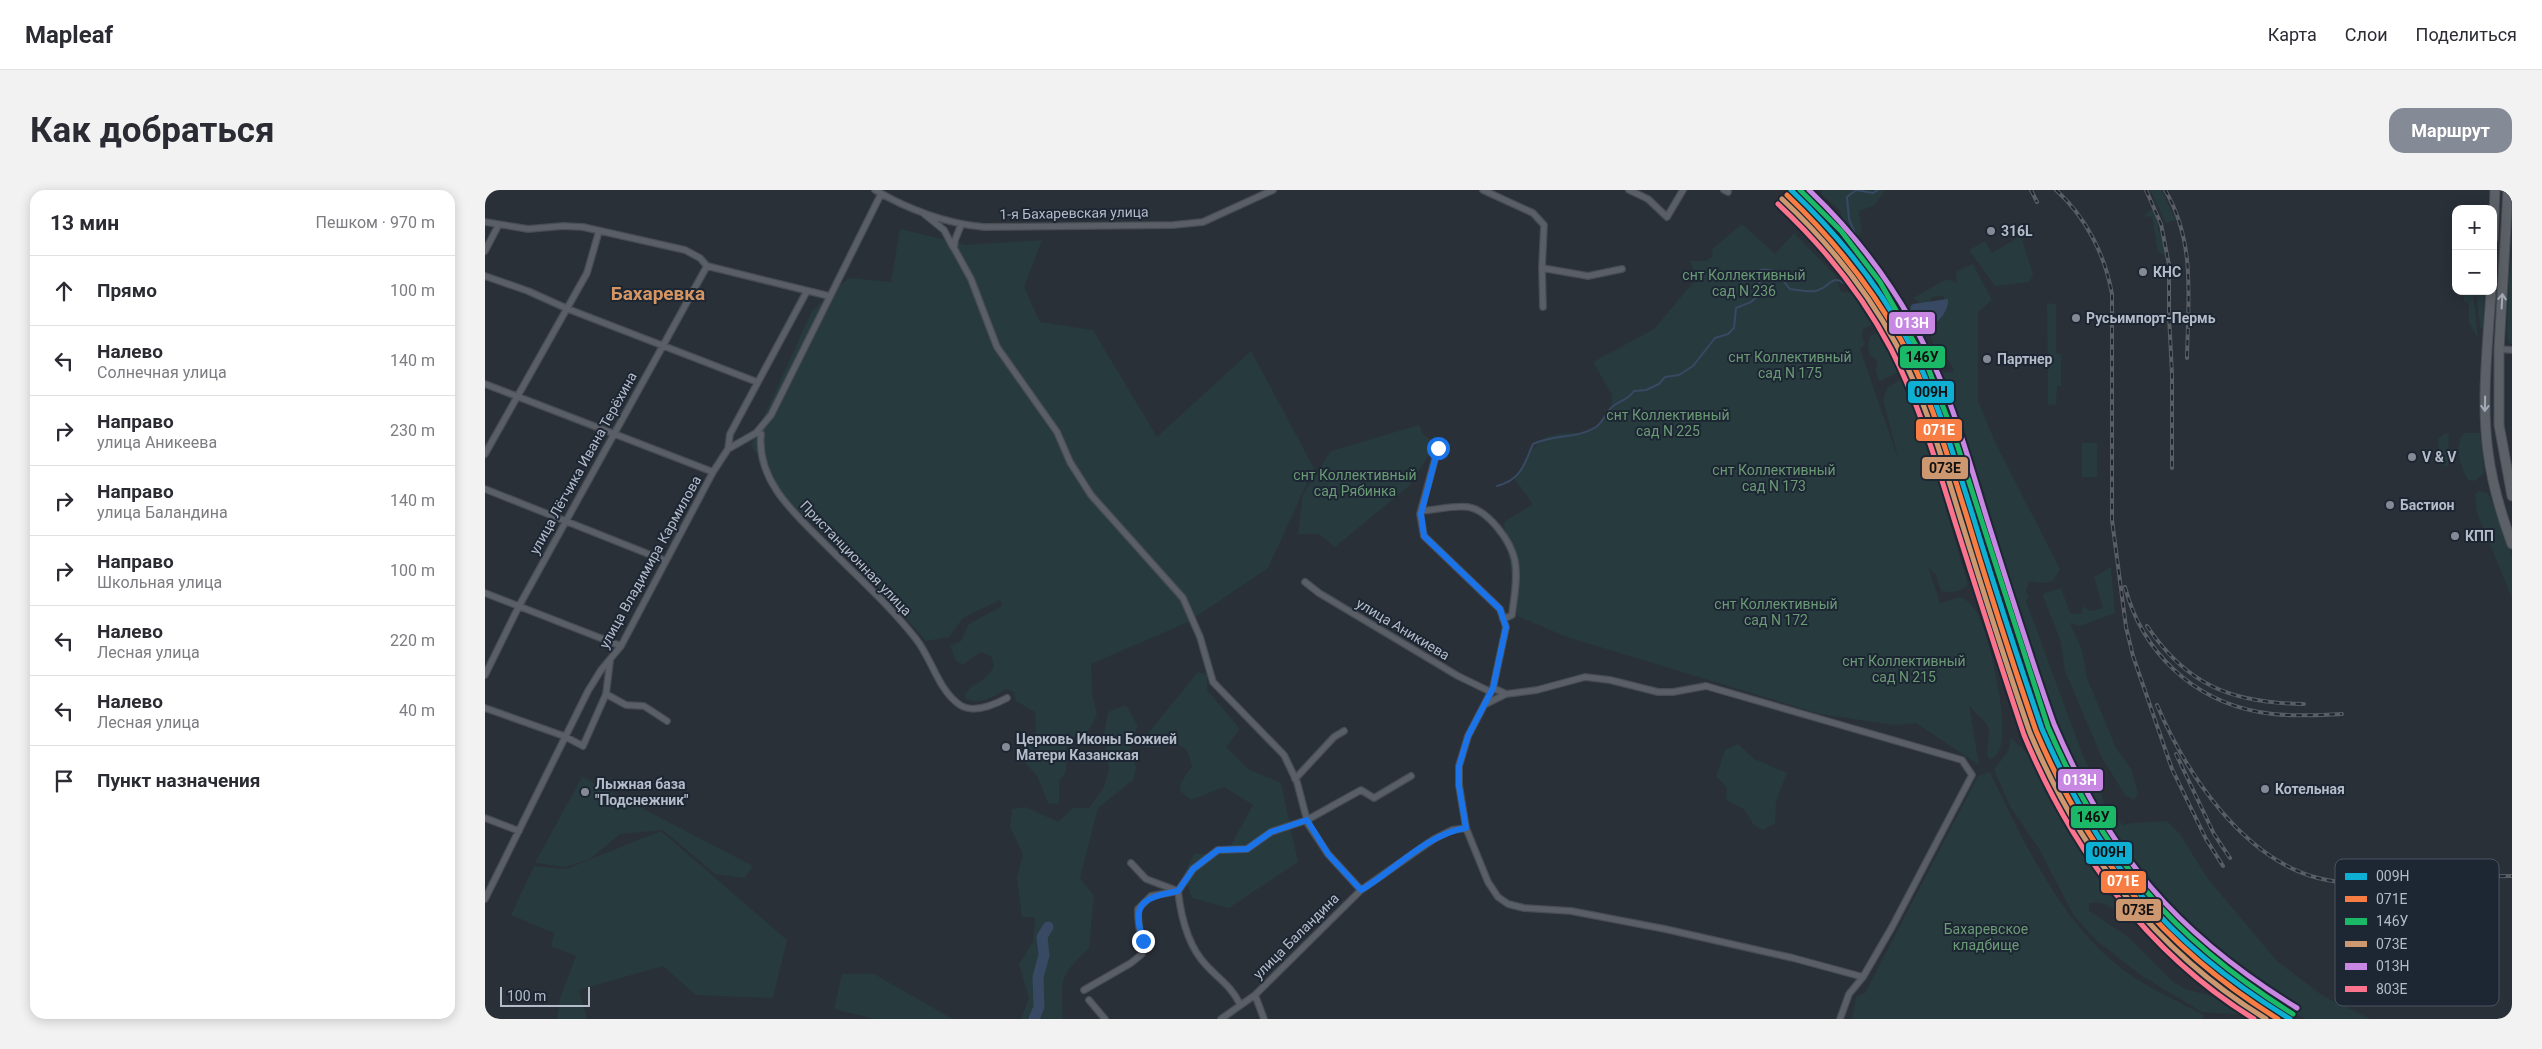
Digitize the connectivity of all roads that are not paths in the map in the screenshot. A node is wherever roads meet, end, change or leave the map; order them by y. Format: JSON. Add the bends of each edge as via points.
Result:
{"nodes":[{"id":1,"x":875,"y":190,"type":"edge"},
{"id":2,"x":1273,"y":190,"type":"edge"},
{"id":3,"x":1483,"y":190,"type":"edge"},
{"id":4,"x":1629,"y":190,"type":"edge"},
{"id":5,"x":1683,"y":190,"type":"edge"},
{"id":6,"x":2495,"y":190,"type":"edge"},
{"id":7,"x":2508,"y":190,"type":"edge"},
{"id":8,"x":881,"y":194,"type":"junction"},
{"id":9,"x":2494,"y":205,"type":"edge"},
{"id":10,"x":919,"y":210,"type":"junction"},
{"id":11,"x":485,"y":222,"type":"edge"},
{"id":12,"x":498,"y":226,"type":"junction"},
{"id":13,"x":961,"y":226,"type":"junction"},
{"id":14,"x":599,"y":231,"type":"junction"},
{"id":15,"x":954,"y":248,"type":"junction"},
{"id":16,"x":485,"y":251,"type":"edge"},
{"id":17,"x":707,"y":266,"type":"junction"},
{"id":18,"x":1541,"y":268,"type":"junction"},
{"id":19,"x":1622,"y":269,"type":"dead end"},
{"id":20,"x":485,"y":276,"type":"edge"},
{"id":21,"x":807,"y":291,"type":"junction"},
{"id":22,"x":2491,"y":295,"type":"edge"},
{"id":23,"x":829,"y":296,"type":"junction"},
{"id":24,"x":1543,"y":306,"type":"dead end"},
{"id":25,"x":568,"y":309,"type":"junction"},
{"id":26,"x":662,"y":344,"type":"junction"},
{"id":27,"x":2499,"y":349,"type":"junction"},
{"id":28,"x":2512,"y":350,"type":"edge"},
{"id":29,"x":757,"y":382,"type":"junction"},
{"id":30,"x":485,"y":384,"type":"edge"},
{"id":31,"x":517,"y":395,"type":"junction"},
{"id":32,"x":614,"y":433,"type":"junction"},
{"id":33,"x":756,"y":433,"type":"junction"},
{"id":34,"x":1438,"y":448,"type":"dead end"},
{"id":35,"x":728,"y":449,"type":"junction"},
{"id":36,"x":485,"y":454,"type":"edge"},
{"id":37,"x":713,"y":472,"type":"junction"},
{"id":38,"x":485,"y":490,"type":"edge"},
{"id":39,"x":2512,"y":496,"type":"edge"},
{"id":40,"x":1421,"y":511,"type":"junction"},
{"id":41,"x":566,"y":521,"type":"junction"},
{"id":42,"x":2512,"y":544,"type":"edge"},
{"id":43,"x":666,"y":561,"type":"junction"},
{"id":44,"x":1305,"y":582,"type":"dead end"},
{"id":45,"x":485,"y":593,"type":"edge"},
{"id":46,"x":519,"y":606,"type":"junction"},
{"id":47,"x":1503,"y":619,"type":"junction"},
{"id":48,"x":621,"y":646,"type":"junction"},
{"id":49,"x":610,"y":661,"type":"junction"},
{"id":50,"x":485,"y":675,"type":"edge"},
{"id":51,"x":1492,"y":690,"type":"junction"},
{"id":52,"x":606,"y":694,"type":"junction"},
{"id":53,"x":1506,"y":694,"type":"junction"},
{"id":54,"x":1007,"y":698,"type":"dead end"},
{"id":55,"x":1484,"y":705,"type":"junction"},
{"id":56,"x":485,"y":708,"type":"edge"},
{"id":57,"x":667,"y":721,"type":"dead end"},
{"id":58,"x":1344,"y":731,"type":"dead end"},
{"id":59,"x":564,"y":736,"type":"junction"},
{"id":60,"x":1411,"y":776,"type":"dead end"},
{"id":61,"x":1295,"y":779,"type":"junction"},
{"id":62,"x":485,"y":818,"type":"edge"},
{"id":63,"x":1307,"y":820,"type":"junction"},
{"id":64,"x":1466,"y":828,"type":"junction"},
{"id":65,"x":519,"y":831,"type":"junction"},
{"id":66,"x":1131,"y":863,"type":"dead end"},
{"id":67,"x":1361,"y":890,"type":"junction"},
{"id":68,"x":1178,"y":891,"type":"junction"},
{"id":69,"x":485,"y":899,"type":"edge"},
{"id":70,"x":1863,"y":977,"type":"junction"},
{"id":71,"x":1084,"y":990,"type":"dead end"},
{"id":72,"x":1255,"y":995,"type":"junction"},
{"id":73,"x":1089,"y":1000,"type":"dead end"},
{"id":74,"x":1241,"y":1004,"type":"junction"},
{"id":75,"x":1105,"y":1019,"type":"edge"},
{"id":76,"x":1221,"y":1019,"type":"edge"},
{"id":77,"x":1264,"y":1019,"type":"edge"},
{"id":78,"x":1840,"y":1019,"type":"edge"}],
"edges":[{"from":1,"to":8,"type":"street","name":"1-я Бахаревская улица"},
{"from":2,"to":13,"type":"street","name":"1-я Бахаревская улица","via":[[1203,222],[1173,225]]},
{"from":3,"to":18,"type":"street","via":[[1539,218],[1545,233]]},
{"from":4,"to":5,"type":"street","via":[[1648,199],[1667,217]]},
{"from":6,"to":9,"type":"main road"},
{"from":27,"to":7,"type":"main road","one_way":true},
{"from":8,"to":10,"type":"street","name":"1-я Бахаревская улица"},
{"from":8,"to":23,"type":"street"},
{"from":10,"to":13,"type":"street","name":"1-я Бахаревская улица"},
{"from":10,"to":15,"type":"street","via":[[944,230]]},
{"from":11,"to":12,"type":"street"},
{"from":12,"to":14,"type":"street","via":[[528,229],[570,226]]},
{"from":12,"to":16,"type":"street"},
{"from":13,"to":15,"type":"street"},
{"from":14,"to":17,"type":"street","via":[[690,252]]},
{"from":14,"to":25,"type":"street","via":[[591,264]]},
{"from":15,"to":61,"type":"street","via":[[971,279],[997,347],[1057,432],[1091,494],[1183,598],[1209,663],[1213,682],[1284,755]]},
{"from":17,"to":21,"type":"street"},
{"from":17,"to":26,"type":"street","name":"улица Лётчика Ивана Терёхина"},
{"from":18,"to":19,"type":"street","via":[[1588,276]]},
{"from":18,"to":24,"type":"street"},
{"from":20,"to":25,"type":"street"},
{"from":21,"to":23,"type":"street"},
{"from":21,"to":29,"type":"street","name":"улица Владимира Кармилова"},
{"from":22,"to":42,"type":"main road","one_way":true,"via":[[2486,355],[2487,451]]},
{"from":23,"to":33,"type":"street","via":[[771,415]]},
{"from":25,"to":26,"type":"street"},
{"from":25,"to":31,"type":"street"},
{"from":26,"to":29,"type":"street"},
{"from":26,"to":32,"type":"street","name":"улица Лётчика Ивана Терёхина"},
{"from":27,"to":28,"type":"street"},
{"from":27,"to":39,"type":"main road","via":[[2499,425]]},
{"from":29,"to":35,"type":"street","name":"улица Владимира Кармилова","via":[[730,434]]},
{"from":30,"to":31,"type":"street"},
{"from":31,"to":32,"type":"street"},
{"from":31,"to":36,"type":"street"},
{"from":32,"to":37,"type":"street"},
{"from":32,"to":41,"type":"street","name":"улица Лётчика Ивана Терёхина"},
{"from":33,"to":35,"type":"street"},
{"from":33,"to":54,"type":"street","name":"Пристанционная улица","via":[[761,434],[759,451],[766,468],[792,513],[917,640],[947,692],[961,706],[973,709],[994,705]]},
{"from":34,"to":40,"type":"street"},
{"from":35,"to":37,"type":"street","name":"улица Владимира Кармилова"},
{"from":37,"to":43,"type":"street","name":"улица Владимира Кармилова"},
{"from":38,"to":41,"type":"street"},
{"from":40,"to":47,"type":"street","via":[[1424,536],[1500,609]]},
{"from":40,"to":47,"type":"street","via":[[1467,507],[1481,512],[1497,527],[1515,559],[1512,615]]},
{"from":41,"to":43,"type":"street"},
{"from":41,"to":46,"type":"street","name":"улица Лётчика Ивана Терёхина"},
{"from":43,"to":48,"type":"street","name":"улица Владимира Кармилова"},
{"from":44,"to":51,"type":"street","name":"улица Аникиева","via":[[1458,676]]},
{"from":45,"to":46,"type":"street"},
{"from":46,"to":48,"type":"street"},
{"from":46,"to":50,"type":"street","name":"улица Лётчика Ивана Терёхина"},
{"from":47,"to":51,"type":"street","via":[[1506,627]]},
{"from":48,"to":49,"type":"street","name":"улица Владимира Кармилова"},
{"from":49,"to":52,"type":"street"},
{"from":49,"to":59,"type":"street","name":"улица Владимира Кармилова","via":[[588,691]]},
{"from":51,"to":53,"type":"street","name":"улица Аникиева"},
{"from":51,"to":55,"type":"street"},
{"from":52,"to":57,"type":"street","via":[[626,705],[643,706]]},
{"from":52,"to":59,"type":"street","via":[[583,746]]},
{"from":53,"to":55,"type":"street"},
{"from":53,"to":70,"type":"street","via":[[1553,688],[1585,677],[1658,692],[1706,686],[1962,760],[1972,774]]},
{"from":55,"to":64,"type":"street","via":[[1468,736],[1459,766]]},
{"from":56,"to":59,"type":"street"},
{"from":58,"to":61,"type":"street","via":[[1334,737]]},
{"from":59,"to":65,"type":"street","name":"улица Владимира Кармилова"},
{"from":60,"to":63,"type":"street","via":[[1374,798],[1361,790]]},
{"from":61,"to":63,"type":"street"},
{"from":62,"to":65,"type":"street"},
{"from":63,"to":67,"type":"street","via":[[1328,854]]},
{"from":63,"to":68,"type":"street","via":[[1271,832],[1247,849],[1218,850],[1193,869]]},
{"from":64,"to":67,"type":"street","name":"улица Баландина","via":[[1452,830],[1434,839]]},
{"from":64,"to":70,"type":"street","via":[[1489,882],[1498,897],[1508,904],[1571,911],[1665,929]]},
{"from":65,"to":69,"type":"street","name":"улица Владимира Кармилова"},
{"from":66,"to":68,"type":"street","via":[[1146,879]]},
{"from":67,"to":72,"type":"street","name":"улица Баландина"},
{"from":68,"to":71,"type":"street","via":[[1151,896],[1139,909],[1137,924],[1143,941],[1142,954],[1131,964]]},
{"from":68,"to":74,"type":"street","via":[[1181,916],[1194,946],[1206,965],[1231,987]]},
{"from":70,"to":78,"type":"street","via":[[1849,994]]},
{"from":72,"to":74,"type":"street","name":"улица Баландина"},
{"from":72,"to":77,"type":"street"},
{"from":73,"to":75,"type":"street"},
{"from":74,"to":76,"type":"street","name":"улица Баландина"}]}
